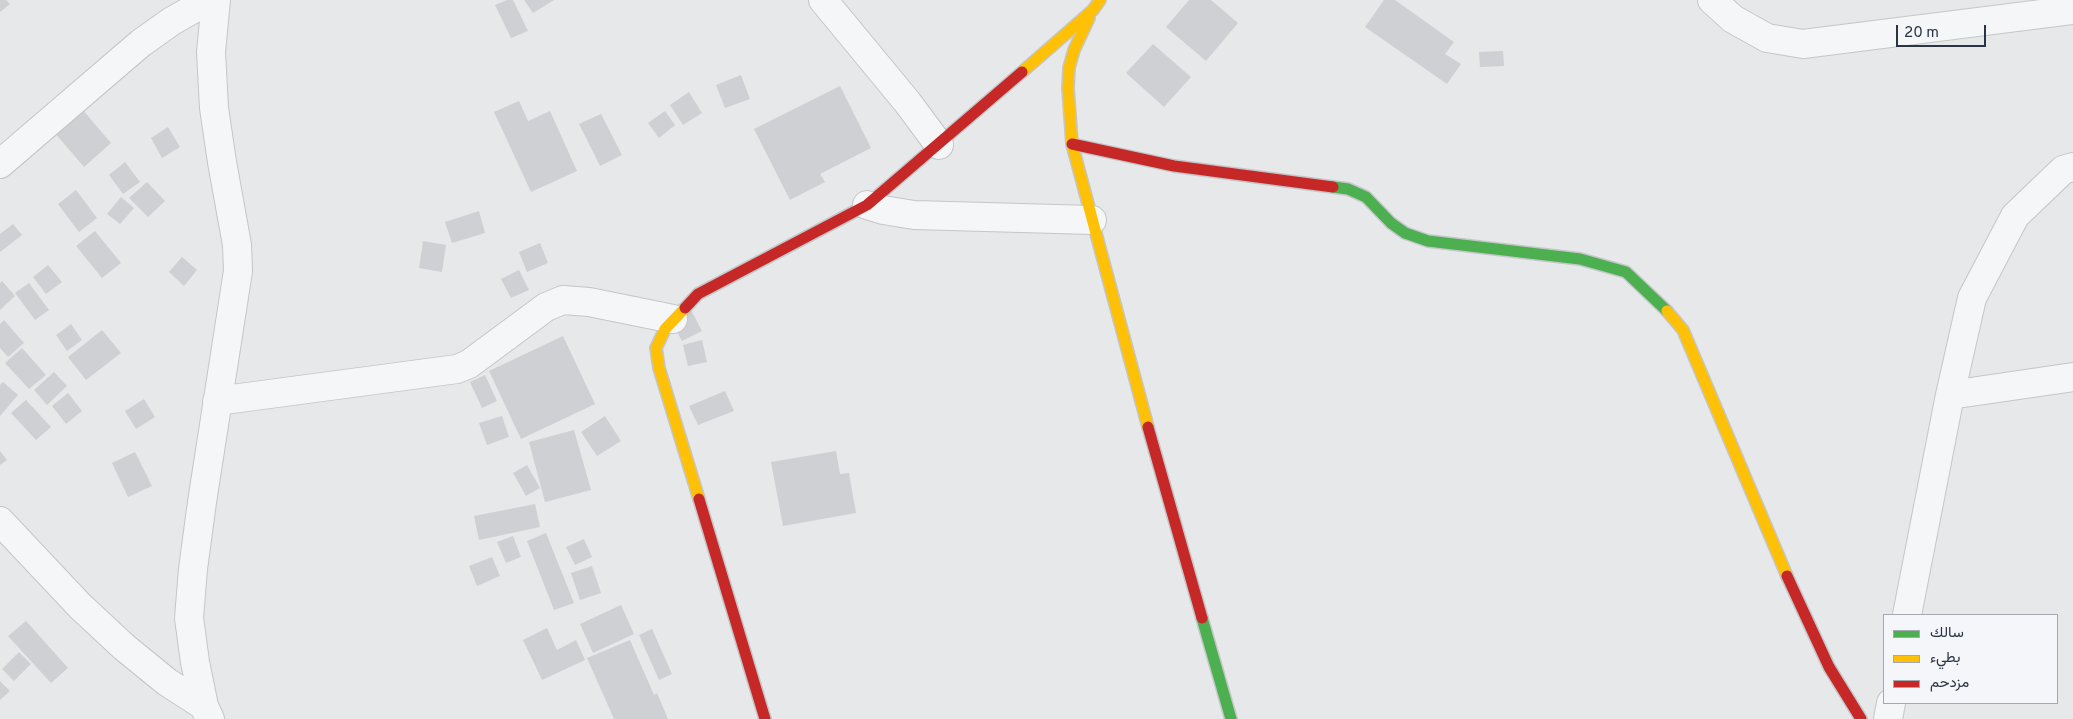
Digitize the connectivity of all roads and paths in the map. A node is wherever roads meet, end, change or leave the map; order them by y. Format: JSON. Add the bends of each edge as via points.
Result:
{"nodes":[{"id":1,"x":209,"y":0,"type":"edge"},
{"id":2,"x":216,"y":0,"type":"edge"},
{"id":3,"x":823,"y":0,"type":"edge"},
{"id":4,"x":1100,"y":0,"type":"edge"},
{"id":5,"x":1712,"y":0,"type":"edge"},
{"id":6,"x":1093,"y":10,"type":"junction"},
{"id":7,"x":2073,"y":10,"type":"edge"},
{"id":8,"x":1072,"y":144,"type":"junction"},
{"id":9,"x":939,"y":145,"type":"junction"},
{"id":10,"x":0,"y":164,"type":"edge"},
{"id":11,"x":2073,"y":167,"type":"edge"},
{"id":12,"x":867,"y":204,"type":"junction"},
{"id":13,"x":1092,"y":220,"type":"junction"},
{"id":14,"x":673,"y":319,"type":"junction"},
{"id":15,"x":2073,"y":377,"type":"edge"},
{"id":16,"x":1950,"y":395,"type":"junction"},
{"id":17,"x":217,"y":401,"type":"junction"},
{"id":18,"x":0,"y":521,"type":"edge"},
{"id":19,"x":1908,"y":614,"type":"edge"},
{"id":20,"x":1891,"y":704,"type":"edge"},
{"id":21,"x":207,"y":712,"type":"edge"},
{"id":22,"x":765,"y":719,"type":"edge"},
{"id":23,"x":1232,"y":719,"type":"edge"},
{"id":24,"x":1861,"y":719,"type":"edge"},
{"id":25,"x":1888,"y":719,"type":"edge"}],
"edges":[{"from":1,"to":10,"type":"street","via":[[141,43]]},
{"from":2,"to":17,"type":"street","via":[[211,52],[214,108],[237,245],[238,271]]},
{"from":3,"to":9,"type":"street"},
{"from":4,"to":6,"type":"street"},
{"from":5,"to":7,"type":"street","via":[[1733,19],[1767,38],[1803,44]]},
{"from":6,"to":8,"type":"street","via":[[1069,68]]},
{"from":6,"to":9,"type":"street"},
{"from":8,"to":13,"type":"street"},
{"from":8,"to":24,"type":"street","via":[[1174,166],[1348,189],[1366,197],[1405,233],[1428,241],[1580,259],[1626,272],[1661,304],[1683,330],[1770,540],[1829,667]]},
{"from":9,"to":12,"type":"street"},
{"from":11,"to":16,"type":"street","via":[[2063,170],[2015,216],[1972,298]]},
{"from":12,"to":13,"type":"street","via":[[914,215]]},
{"from":12,"to":14,"type":"street","via":[[698,294]]},
{"from":13,"to":23,"type":"street"},
{"from":14,"to":17,"type":"street","via":[[563,300],[546,307],[469,364],[457,369]]},
{"from":14,"to":22,"type":"street","via":[[657,343],[657,358]]},
{"from":15,"to":16,"type":"street"},
{"from":16,"to":19,"type":"street"},
{"from":17,"to":21,"type":"street","via":[[189,618]]},
{"from":18,"to":21,"type":"street","via":[[80,606],[124,647]]},
{"from":20,"to":25,"type":"street"}]}
